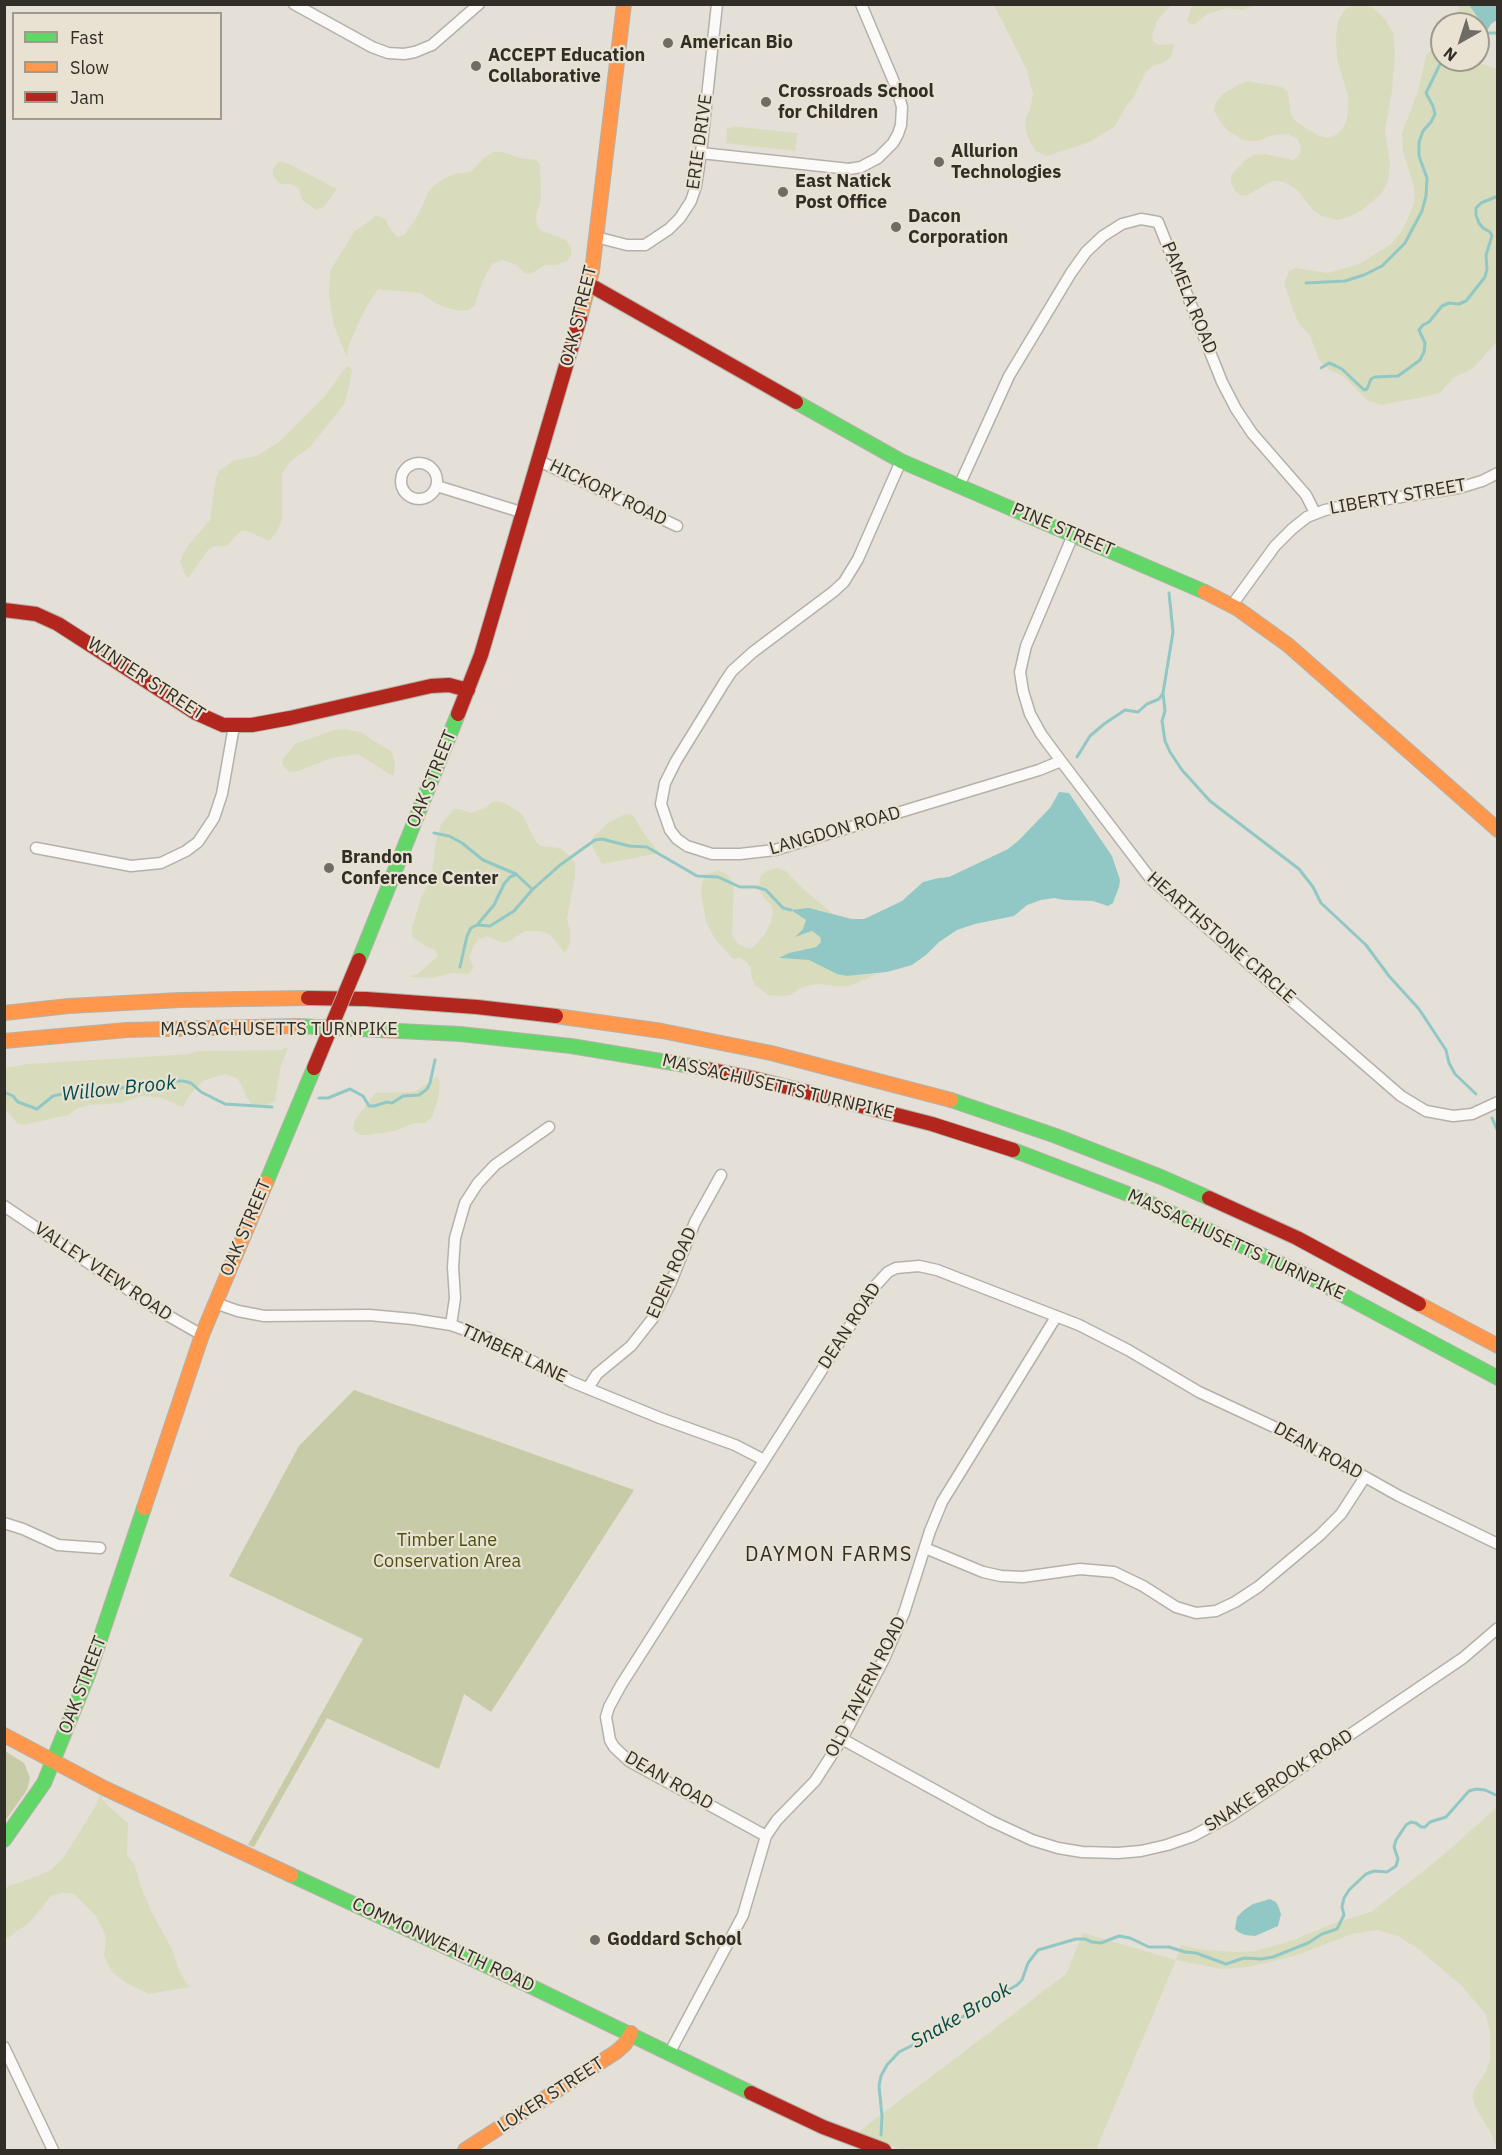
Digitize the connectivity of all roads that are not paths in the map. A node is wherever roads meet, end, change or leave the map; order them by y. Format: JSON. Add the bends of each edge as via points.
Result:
{"nodes":[{"id":1,"x":294,"y":4,"type":"edge"},
{"id":2,"x":479,"y":4,"type":"edge"},
{"id":3,"x":624,"y":4,"type":"edge"},
{"id":4,"x":717,"y":4,"type":"edge"},
{"id":5,"x":861,"y":4,"type":"edge"},
{"id":6,"x":701,"y":153,"type":"junction"},
{"id":7,"x":596,"y":237,"type":"junction"},
{"id":8,"x":590,"y":285,"type":"junction"},
{"id":9,"x":539,"y":461,"type":"junction"},
{"id":10,"x":901,"y":461,"type":"junction"},
{"id":11,"x":1497,"y":474,"type":"edge"},
{"id":12,"x":437,"y":486,"type":"dead end"},
{"id":13,"x":959,"y":486,"type":"junction"},
{"id":14,"x":524,"y":513,"type":"junction"},
{"id":15,"x":1315,"y":513,"type":"junction"},
{"id":16,"x":677,"y":526,"type":"dead end"},
{"id":17,"x":1073,"y":535,"type":"junction"},
{"id":18,"x":1232,"y":605,"type":"junction"},
{"id":19,"x":4,"y":610,"type":"edge"},
{"id":20,"x":468,"y":690,"type":"junction"},
{"id":21,"x":234,"y":726,"type":"junction"},
{"id":22,"x":1061,"y":761,"type":"junction"},
{"id":23,"x":1497,"y":830,"type":"edge"},
{"id":24,"x":36,"y":848,"type":"dead end"},
{"id":25,"x":4,"y":1013,"type":"edge"},
{"id":26,"x":4,"y":1041,"type":"edge"},
{"id":27,"x":1497,"y":1102,"type":"edge"},
{"id":28,"x":549,"y":1127,"type":"dead end"},
{"id":29,"x":722,"y":1175,"type":"dead end"},
{"id":30,"x":4,"y":1206,"type":"edge"},
{"id":31,"x":215,"y":1303,"type":"junction"},
{"id":32,"x":1056,"y":1317,"type":"junction"},
{"id":33,"x":451,"y":1325,"type":"junction"},
{"id":34,"x":202,"y":1335,"type":"junction"},
{"id":35,"x":1497,"y":1346,"type":"edge"},
{"id":36,"x":1497,"y":1378,"type":"edge"},
{"id":37,"x":588,"y":1389,"type":"junction"},
{"id":38,"x":764,"y":1460,"type":"junction"},
{"id":39,"x":1365,"y":1477,"type":"junction"},
{"id":40,"x":4,"y":1523,"type":"edge"},
{"id":41,"x":1497,"y":1544,"type":"edge"},
{"id":42,"x":100,"y":1548,"type":"dead end"},
{"id":43,"x":925,"y":1548,"type":"junction"},
{"id":44,"x":1497,"y":1628,"type":"edge"},
{"id":45,"x":4,"y":1735,"type":"edge"},
{"id":46,"x":842,"y":1739,"type":"junction"},
{"id":47,"x":53,"y":1761,"type":"junction"},
{"id":48,"x":766,"y":1836,"type":"junction"},
{"id":49,"x":4,"y":1840,"type":"edge"},
{"id":50,"x":631,"y":2033,"type":"junction"},
{"id":51,"x":4,"y":2047,"type":"edge"},
{"id":52,"x":670,"y":2052,"type":"junction"},
{"id":53,"x":53,"y":2151,"type":"edge"},
{"id":54,"x":465,"y":2151,"type":"edge"},
{"id":55,"x":885,"y":2151,"type":"edge"}],
"edges":[{"from":1,"to":2,"type":"street","via":[[372,47],[404,54],[432,45]]},
{"from":3,"to":7,"type":"main road","name":"OAK STREET"},
{"from":4,"to":6,"type":"street","name":"ERIE DRIVE"},
{"from":5,"to":6,"type":"street","via":[[902,107],[898,134],[879,158],[861,167],[838,169]]},
{"from":6,"to":7,"type":"street","name":"ERIE DRIVE","via":[[690,201],[663,235],[639,246]]},
{"from":7,"to":8,"type":"main road","name":"OAK STREET"},
{"from":8,"to":9,"type":"main road","name":"OAK STREET"},
{"from":8,"to":10,"type":"main road","name":"PINE STREET"},
{"from":9,"to":14,"type":"main road","name":"OAK STREET"},
{"from":9,"to":16,"type":"street","name":"HICKORY ROAD"},
{"from":10,"to":13,"type":"main road","name":"PINE STREET"},
{"from":10,"to":22,"type":"street","name":"LANGDON ROAD","via":[[844,582],[747,657],[724,683],[665,783],[662,804],[670,830],[687,846],[712,854],[775,850]]},
{"from":11,"to":15,"type":"street","name":"LIBERTY STREET","via":[[1460,488]]},
{"from":12,"to":14,"type":"street"},
{"from":13,"to":15,"type":"street","name":"PAMELA ROAD","via":[[1001,392],[1066,279],[1103,236],[1122,224],[1141,219],[1158,222],[1236,409],[1306,495]]},
{"from":13,"to":17,"type":"main road","name":"PINE STREET"},
{"from":14,"to":20,"type":"main road","name":"OAK STREET"},
{"from":15,"to":18,"type":"street","name":"LIBERTY STREET","via":[[1284,537]]},
{"from":17,"to":18,"type":"main road","name":"PINE STREET"},
{"from":17,"to":22,"type":"street","name":"HEARTHSTONE CIRCLE","via":[[1026,646],[1020,672],[1030,714]]},
{"from":18,"to":23,"type":"main road","name":"PINE STREET","via":[[1288,645]]},
{"from":19,"to":21,"type":"main road","name":"WINTER STREET","via":[[36,614],[58,624],[196,713],[214,723]]},
{"from":20,"to":21,"type":"main road","name":"WINTER STREET","via":[[449,685],[422,688],[290,718]]},
{"from":20,"to":31,"type":"main road","name":"OAK STREET","bridge":true},
{"from":21,"to":24,"type":"street","via":[[214,818],[186,851],[161,863],[131,866]]},
{"from":22,"to":27,"type":"street","name":"HEARTHSTONE CIRCLE","via":[[1149,878],[1408,1101],[1432,1113],[1453,1116],[1472,1114]]},
{"from":25,"to":35,"type":"main road","name":"MASSACHUSETTS TURNPIKE","via":[[198,999],[366,999],[514,1010],[671,1032],[771,1053],[952,1100],[1144,1170],[1297,1238]]},
{"from":26,"to":36,"type":"main road","name":"MASSACHUSETTS TURNPIKE","via":[[201,1027],[386,1029],[571,1046],[761,1080],[932,1124],[1037,1158],[1141,1199],[1309,1276]]},
{"from":28,"to":33,"type":"street","via":[[495,1165],[465,1203],[454,1249]]},
{"from":29,"to":37,"type":"street","name":"EDEN ROAD","via":[[691,1230],[653,1318],[631,1346],[597,1374]]},
{"from":30,"to":34,"type":"street","name":"VALLEY VIEW ROAD"},
{"from":31,"to":33,"type":"street","name":"TIMBER LANE","via":[[264,1316],[376,1316]]},
{"from":31,"to":34,"type":"main road","name":"OAK STREET"},
{"from":32,"to":38,"type":"street","name":"DEAN ROAD","via":[[937,1270],[919,1266],[896,1268],[876,1285]]},
{"from":32,"to":39,"type":"street","name":"DEAN ROAD","via":[[1110,1340],[1185,1384],[1285,1432]]},
{"from":32,"to":43,"type":"street","name":"OLD TAVERN ROAD","via":[[949,1489]]},
{"from":33,"to":37,"type":"street","name":"TIMBER LANE","via":[[488,1338]]},
{"from":34,"to":47,"type":"main road","name":"OAK STREET","via":[[96,1654]]},
{"from":37,"to":38,"type":"street","name":"TIMBER LANE","via":[[735,1445]]},
{"from":38,"to":48,"type":"street","name":"DEAN ROAD","via":[[617,1691],[606,1724],[614,1747],[629,1761]]},
{"from":39,"to":41,"type":"street","name":"DEAN ROAD"},
{"from":39,"to":43,"type":"street","via":[[1341,1514],[1320,1535],[1258,1587],[1216,1611],[1176,1607],[1114,1572],[1080,1569],[1001,1576]]},
{"from":40,"to":42,"type":"street","via":[[58,1545]]},
{"from":43,"to":46,"type":"street","name":"OLD TAVERN ROAD","via":[[890,1646]]},
{"from":44,"to":46,"type":"street","name":"SNAKE BROOK ROAD","via":[[1462,1658],[1224,1819],[1180,1841],[1141,1851],[1082,1852],[1032,1840]]},
{"from":45,"to":47,"type":"main road","name":"COMMONWEALTH ROAD"},
{"from":46,"to":48,"type":"street","name":"OLD TAVERN ROAD","via":[[815,1781]]},
{"from":47,"to":49,"type":"main road","name":"OAK STREET","via":[[40,1790]]},
{"from":47,"to":50,"type":"main road","name":"COMMONWEALTH ROAD"},
{"from":48,"to":52,"type":"street","name":"OLD TAVERN ROAD","via":[[739,1926]]},
{"from":50,"to":52,"type":"main road","name":"COMMONWEALTH ROAD"},
{"from":50,"to":54,"type":"main road","name":"LOKER STREET","via":[[616,2052]]},
{"from":51,"to":53,"type":"street"},
{"from":52,"to":55,"type":"main road","name":"COMMONWEALTH ROAD","via":[[823,2127]]}]}
